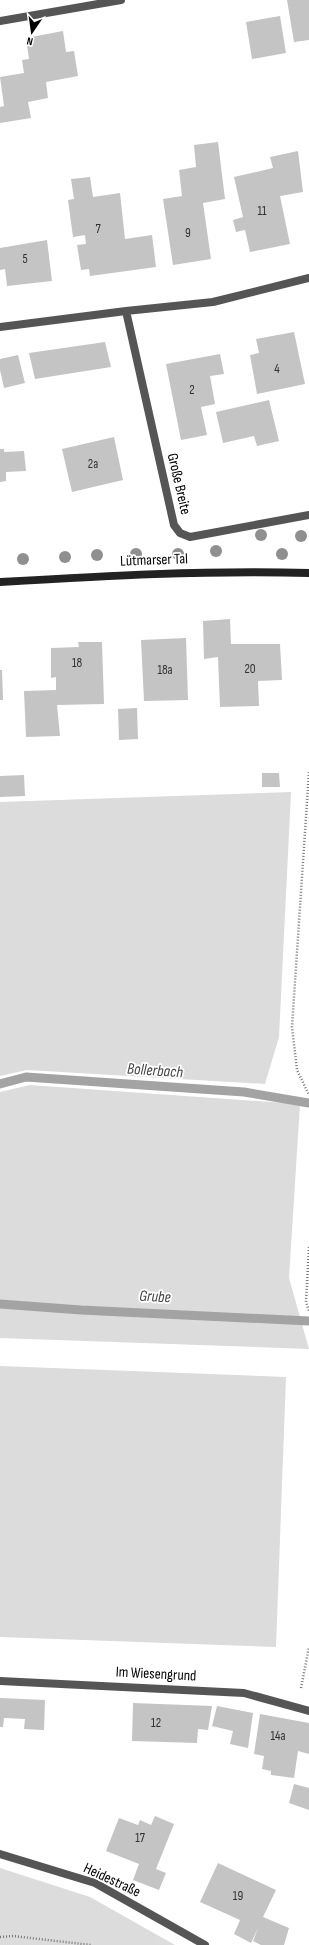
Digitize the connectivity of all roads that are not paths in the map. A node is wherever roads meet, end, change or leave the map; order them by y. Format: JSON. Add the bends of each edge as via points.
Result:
{"nodes":[{"id":1,"x":120,"y":0,"type":"edge"},
{"id":2,"x":0,"y":21,"type":"edge"},
{"id":3,"x":309,"y":278,"type":"edge"},
{"id":4,"x":126,"y":311,"type":"junction"},
{"id":5,"x":0,"y":327,"type":"edge"},
{"id":6,"x":309,"y":515,"type":"edge"},
{"id":7,"x":309,"y":573,"type":"edge"},
{"id":8,"x":0,"y":582,"type":"edge"},
{"id":9,"x":0,"y":1681,"type":"edge"},
{"id":10,"x":309,"y":1711,"type":"edge"},
{"id":11,"x":0,"y":1854,"type":"edge"},
{"id":12,"x":205,"y":1945,"type":"edge"}],
"edges":[{"from":1,"to":2,"type":"street"},
{"from":3,"to":4,"type":"street","via":[[213,302]]},
{"from":4,"to":5,"type":"street"},
{"from":4,"to":6,"type":"street","name":"Große Breite","via":[[174,525],[180,533],[190,537]]},
{"from":7,"to":8,"type":"main road","name":"Lütmarser Tal","via":[[252,571]]},
{"from":9,"to":10,"type":"street","name":"Im Wiesengrund","via":[[244,1693]]},
{"from":11,"to":12,"type":"street","name":"Heidestraße","via":[[95,1883]]}]}
